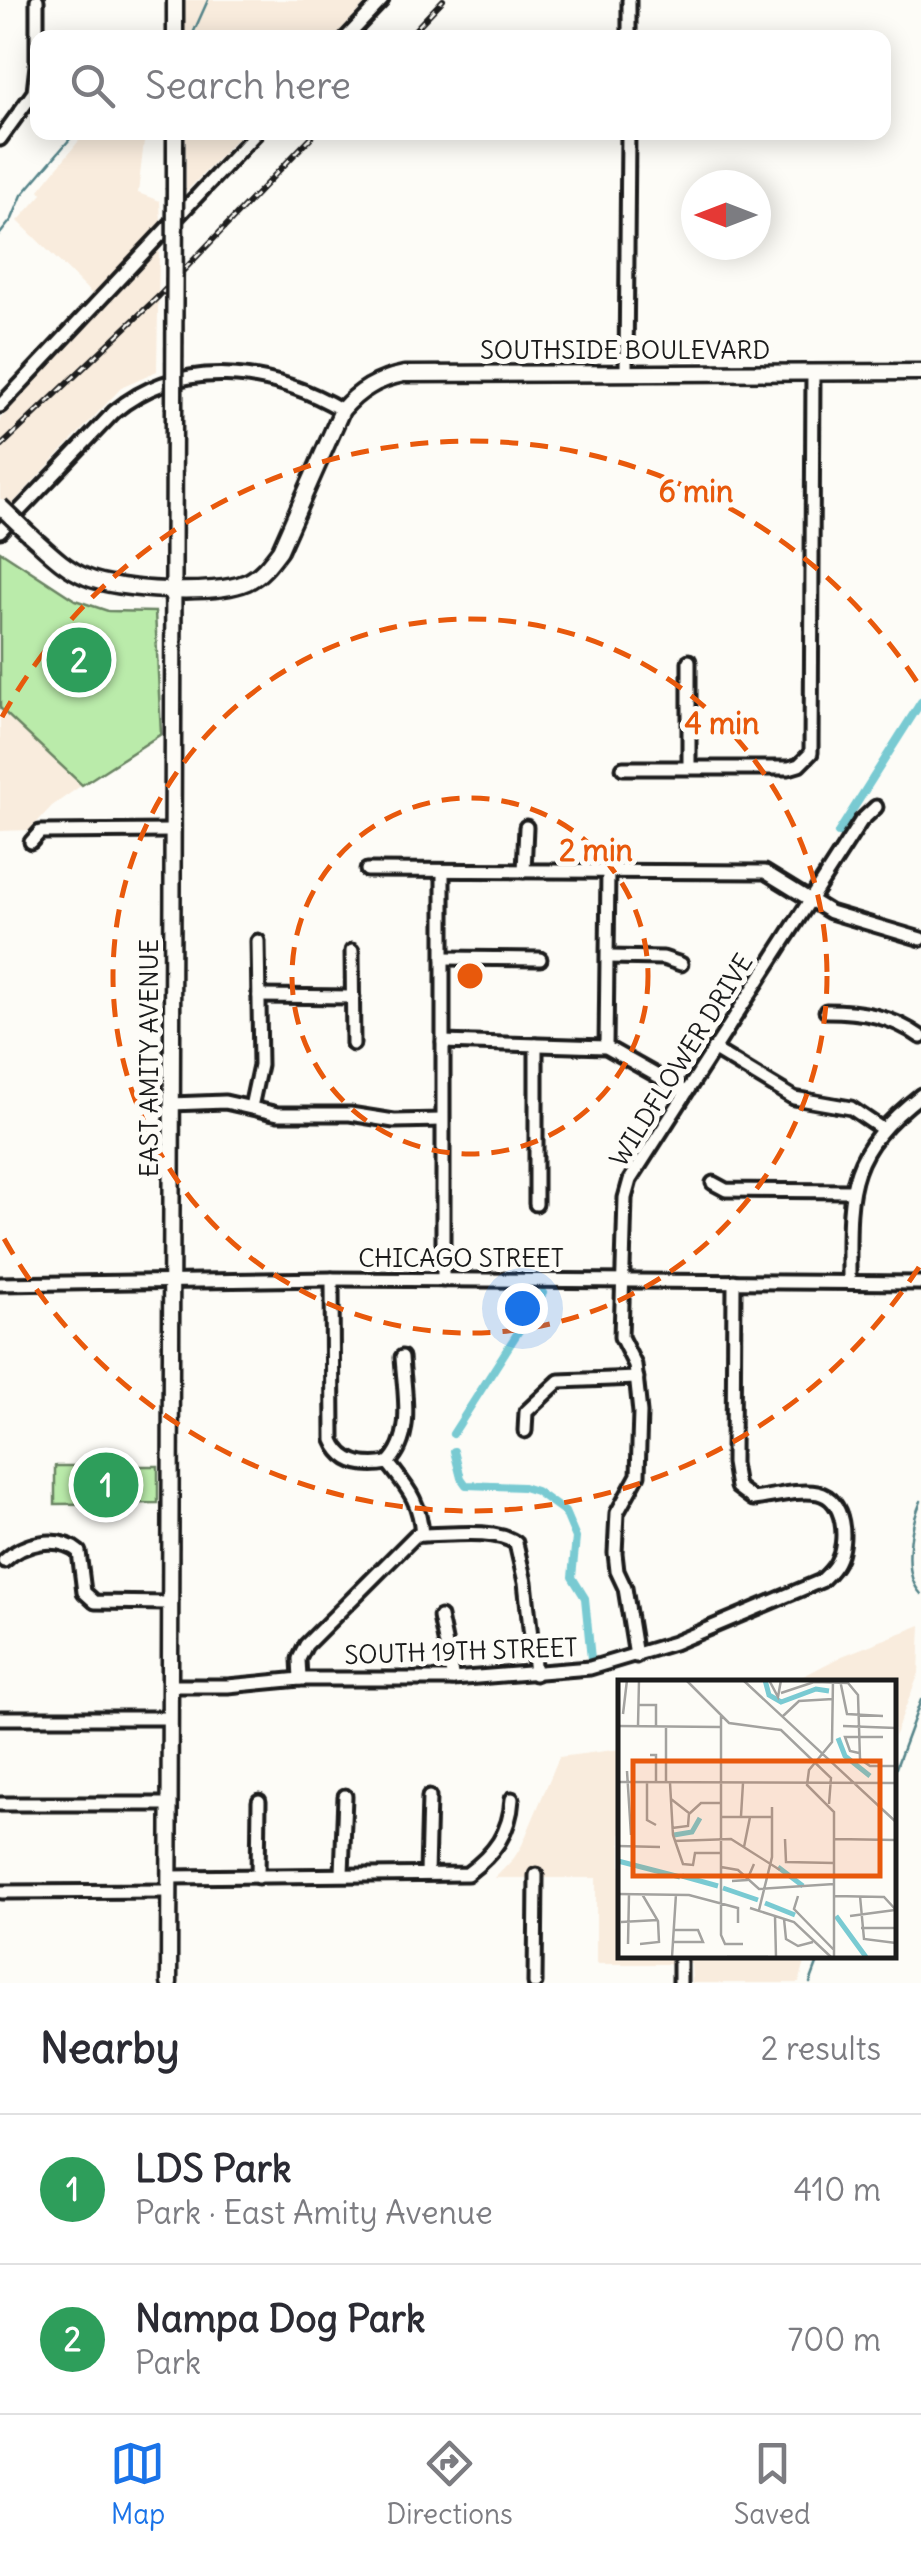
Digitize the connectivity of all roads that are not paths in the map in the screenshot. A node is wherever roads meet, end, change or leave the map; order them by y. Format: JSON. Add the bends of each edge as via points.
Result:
{"nodes":[{"id":1,"x":38,"y":0,"type":"edge"},
{"id":2,"x":176,"y":0,"type":"edge"},
{"id":3,"x":382,"y":0,"type":"edge"},
{"id":4,"x":629,"y":0,"type":"edge"},
{"id":5,"x":37,"y":30,"type":"edge"},
{"id":6,"x":175,"y":30,"type":"edge"},
{"id":7,"x":354,"y":30,"type":"edge"},
{"id":8,"x":629,"y":30,"type":"edge"},
{"id":9,"x":30,"y":97,"type":"edge"},
{"id":10,"x":1,"y":134,"type":"edge"},
{"id":11,"x":175,"y":140,"type":"edge"},
{"id":12,"x":249,"y":140,"type":"edge"},
{"id":13,"x":628,"y":140,"type":"edge"},
{"id":14,"x":626,"y":372,"type":"junction"},
{"id":15,"x":814,"y":372,"type":"junction"},
{"id":16,"x":921,"y":372,"type":"edge"},
{"id":17,"x":0,"y":406,"type":"edge"},
{"id":18,"x":342,"y":410,"type":"junction"},
{"id":19,"x":0,"y":506,"type":"edge"},
{"id":20,"x":0,"y":531,"type":"edge"},
{"id":21,"x":172,"y":588,"type":"junction"},
{"id":22,"x":690,"y":661,"type":"dead end"},
{"id":23,"x":689,"y":767,"type":"junction"},
{"id":24,"x":623,"y":768,"type":"dead end"},
{"id":25,"x":876,"y":807,"type":"dead end"},
{"id":26,"x":526,"y":827,"type":"dead end"},
{"id":27,"x":171,"y":831,"type":"junction"},
{"id":28,"x":32,"y":842,"type":"dead end"},
{"id":29,"x":366,"y":870,"type":"dead end"},
{"id":30,"x":608,"y":870,"type":"junction"},
{"id":31,"x":442,"y":871,"type":"junction"},
{"id":32,"x":524,"y":871,"type":"junction"},
{"id":33,"x":809,"y":900,"type":"junction"},
{"id":34,"x":921,"y":939,"type":"edge"},
{"id":35,"x":258,"y":941,"type":"dead end"},
{"id":36,"x":352,"y":951,"type":"dead end"},
{"id":37,"x":608,"y":957,"type":"junction"},
{"id":38,"x":442,"y":958,"type":"junction"},
{"id":39,"x":540,"y":959,"type":"dead end"},
{"id":40,"x":681,"y":964,"type":"dead end"},
{"id":41,"x":259,"y":996,"type":"junction"},
{"id":42,"x":353,"y":997,"type":"junction"},
{"id":43,"x":826,"y":1010,"type":"dead end"},
{"id":44,"x":921,"y":1037,"type":"edge"},
{"id":45,"x":442,"y":1042,"type":"junction"},
{"id":46,"x":353,"y":1044,"type":"dead end"},
{"id":47,"x":536,"y":1045,"type":"junction"},
{"id":48,"x":606,"y":1047,"type":"junction"},
{"id":49,"x":714,"y":1049,"type":"junction"},
{"id":50,"x":686,"y":1092,"type":"junction"},
{"id":51,"x":921,"y":1095,"type":"edge"},
{"id":52,"x":171,"y":1104,"type":"junction"},
{"id":53,"x":251,"y":1108,"type":"junction"},
{"id":54,"x":442,"y":1120,"type":"junction"},
{"id":55,"x":882,"y":1129,"type":"junction"},
{"id":56,"x":713,"y":1182,"type":"dead end"},
{"id":57,"x":852,"y":1191,"type":"junction"},
{"id":58,"x":536,"y":1204,"type":"dead end"},
{"id":59,"x":332,"y":1279,"type":"junction"},
{"id":60,"x":443,"y":1280,"type":"junction"},
{"id":61,"x":621,"y":1281,"type":"junction"},
{"id":62,"x":734,"y":1281,"type":"junction"},
{"id":63,"x":849,"y":1281,"type":"junction"},
{"id":64,"x":921,"y":1283,"type":"edge"},
{"id":65,"x":0,"y":1284,"type":"edge"},
{"id":66,"x":171,"y":1284,"type":"junction"},
{"id":67,"x":402,"y":1357,"type":"dead end"},
{"id":68,"x":638,"y":1378,"type":"junction"},
{"id":69,"x":524,"y":1431,"type":"dead end"},
{"id":70,"x":388,"y":1462,"type":"junction"},
{"id":71,"x":422,"y":1535,"type":"junction"},
{"id":72,"x":4,"y":1560,"type":"dead end"},
{"id":73,"x":169,"y":1604,"type":"junction"},
{"id":74,"x":440,"y":1616,"type":"dead end"},
{"id":75,"x":636,"y":1656,"type":"junction"},
{"id":76,"x":536,"y":1674,"type":"junction"},
{"id":77,"x":453,"y":1678,"type":"junction"},
{"id":78,"x":300,"y":1679,"type":"junction"},
{"id":79,"x":170,"y":1686,"type":"junction"},
{"id":80,"x":0,"y":1718,"type":"edge"},
{"id":81,"x":170,"y":1718,"type":"junction"},
{"id":82,"x":344,"y":1796,"type":"dead end"},
{"id":83,"x":429,"y":1797,"type":"dead end"},
{"id":84,"x":512,"y":1799,"type":"dead end"},
{"id":85,"x":260,"y":1800,"type":"dead end"},
{"id":86,"x":0,"y":1804,"type":"edge"},
{"id":87,"x":170,"y":1804,"type":"junction"},
{"id":88,"x":427,"y":1873,"type":"junction"},
{"id":89,"x":342,"y":1874,"type":"junction"},
{"id":90,"x":536,"y":1875,"type":"dead end"},
{"id":91,"x":258,"y":1878,"type":"junction"},
{"id":92,"x":169,"y":1884,"type":"junction"},
{"id":93,"x":2,"y":1892,"type":"edge"},
{"id":94,"x":168,"y":1983,"type":"edge"},
{"id":95,"x":536,"y":1983,"type":"edge"}],
"edges":[{"from":1,"to":5,"type":"street"},
{"from":2,"to":6,"type":"main road"},
{"from":3,"to":7,"type":"street"},
{"from":4,"to":8,"type":"street"},
{"from":9,"to":10,"type":"street"},
{"from":11,"to":21,"type":"main road","name":"EAST AMITY AVENUE","bridge":true},
{"from":12,"to":17,"type":"street"},
{"from":13,"to":14,"type":"street"},
{"from":14,"to":15,"type":"main road","name":"SOUTHSIDE BOULEVARD"},
{"from":14,"to":18,"type":"main road","name":"SOUTHSIDE BOULEVARD","via":[[404,374],[371,385]]},
{"from":15,"to":16,"type":"main road","name":"SOUTHSIDE BOULEVARD"},
{"from":15,"to":23,"type":"street","via":[[812,748],[807,760],[789,768]]},
{"from":18,"to":20,"type":"street","via":[[298,387],[254,376],[190,377],[152,386],[114,412]]},
{"from":18,"to":21,"type":"main road","via":[[265,570],[231,586]]},
{"from":19,"to":21,"type":"main road","bridge":true,"via":[[86,578],[125,588]]},
{"from":21,"to":27,"type":"main road","name":"EAST AMITY AVENUE"},
{"from":22,"to":23,"type":"street"},
{"from":23,"to":24,"type":"street"},
{"from":25,"to":33,"type":"street","name":"WILDFLOWER DRIVE"},
{"from":26,"to":32,"type":"street"},
{"from":27,"to":28,"type":"street","via":[[40,832]]},
{"from":27,"to":52,"type":"main road","name":"EAST AMITY AVENUE"},
{"from":29,"to":31,"type":"street"},
{"from":30,"to":32,"type":"street"},
{"from":30,"to":33,"type":"street","via":[[765,872]]},
{"from":30,"to":37,"type":"street"},
{"from":31,"to":32,"type":"street"},
{"from":31,"to":38,"type":"street"},
{"from":33,"to":34,"type":"street","via":[[850,921]]},
{"from":33,"to":49,"type":"street","name":"WILDFLOWER DRIVE"},
{"from":35,"to":41,"type":"street"},
{"from":36,"to":42,"type":"street"},
{"from":37,"to":40,"type":"street"},
{"from":37,"to":48,"type":"street"},
{"from":38,"to":39,"type":"street"},
{"from":38,"to":45,"type":"street"},
{"from":41,"to":42,"type":"street"},
{"from":41,"to":53,"type":"street","via":[[260,1065]]},
{"from":42,"to":46,"type":"street"},
{"from":43,"to":44,"type":"street","via":[[898,1022]]},
{"from":45,"to":47,"type":"street"},
{"from":45,"to":54,"type":"street"},
{"from":47,"to":48,"type":"street"},
{"from":47,"to":58,"type":"street"},
{"from":48,"to":50,"type":"street"},
{"from":49,"to":50,"type":"street","name":"WILDFLOWER DRIVE"},
{"from":49,"to":55,"type":"street","via":[[794,1098],[851,1108]]},
{"from":50,"to":61,"type":"street","name":"WILDFLOWER DRIVE","via":[[630,1180]]},
{"from":51,"to":55,"type":"street"},
{"from":52,"to":53,"type":"street"},
{"from":52,"to":66,"type":"main road","name":"EAST AMITY AVENUE"},
{"from":53,"to":54,"type":"street"},
{"from":54,"to":60,"type":"street"},
{"from":55,"to":57,"type":"street"},
{"from":56,"to":57,"type":"street","via":[[726,1190]]},
{"from":57,"to":63,"type":"street"},
{"from":59,"to":60,"type":"street","name":"CHICAGO STREET"},
{"from":59,"to":66,"type":"street","name":"CHICAGO STREET"},
{"from":59,"to":70,"type":"street","via":[[333,1440],[359,1464]]},
{"from":60,"to":61,"type":"street","name":"CHICAGO STREET"},
{"from":61,"to":62,"type":"street","name":"CHICAGO STREET"},
{"from":61,"to":68,"type":"street","name":"WILDFLOWER DRIVE","via":[[621,1337]]},
{"from":62,"to":63,"type":"street","name":"CHICAGO STREET"},
{"from":62,"to":75,"type":"street","name":"SOUTH 19TH STREET","via":[[738,1487],[752,1499],[819,1493],[833,1502],[842,1519],[840,1554],[821,1581]]},
{"from":63,"to":64,"type":"street","name":"CHICAGO STREET"},
{"from":65,"to":66,"type":"street","name":"CHICAGO STREET"},
{"from":66,"to":73,"type":"main road","name":"EAST AMITY AVENUE"},
{"from":67,"to":70,"type":"street","via":[[403,1441]]},
{"from":68,"to":69,"type":"street","via":[[558,1381],[526,1412]]},
{"from":68,"to":75,"type":"street","name":"WILDFLOWER DRIVE","via":[[638,1475],[616,1512],[615,1554]]},
{"from":70,"to":71,"type":"street","via":[[421,1512]]},
{"from":71,"to":76,"type":"street","via":[[487,1535],[516,1543]]},
{"from":71,"to":78,"type":"street","via":[[306,1645]]},
{"from":72,"to":73,"type":"street","via":[[27,1544],[71,1545],[79,1552],[84,1592],[94,1602]]},
{"from":73,"to":79,"type":"main road","name":"EAST AMITY AVENUE"},
{"from":74,"to":77,"type":"street"},
{"from":75,"to":76,"type":"street","name":"SOUTH 19TH STREET"},
{"from":76,"to":77,"type":"street","name":"SOUTH 19TH STREET"},
{"from":77,"to":78,"type":"street","name":"SOUTH 19TH STREET"},
{"from":78,"to":79,"type":"street","name":"SOUTH 19TH STREET"},
{"from":79,"to":81,"type":"main road","name":"EAST AMITY AVENUE"},
{"from":80,"to":81,"type":"street"},
{"from":81,"to":87,"type":"main road","name":"EAST AMITY AVENUE"},
{"from":82,"to":89,"type":"street"},
{"from":83,"to":88,"type":"street"},
{"from":84,"to":88,"type":"street","via":[[500,1842],[486,1860],[467,1874]]},
{"from":85,"to":91,"type":"street"},
{"from":86,"to":87,"type":"street"},
{"from":87,"to":92,"type":"main road","name":"EAST AMITY AVENUE"},
{"from":88,"to":89,"type":"street"},
{"from":89,"to":91,"type":"street"},
{"from":90,"to":95,"type":"street"},
{"from":91,"to":92,"type":"street"},
{"from":92,"to":93,"type":"street"},
{"from":92,"to":94,"type":"main road","name":"EAST AMITY AVENUE"}]}
